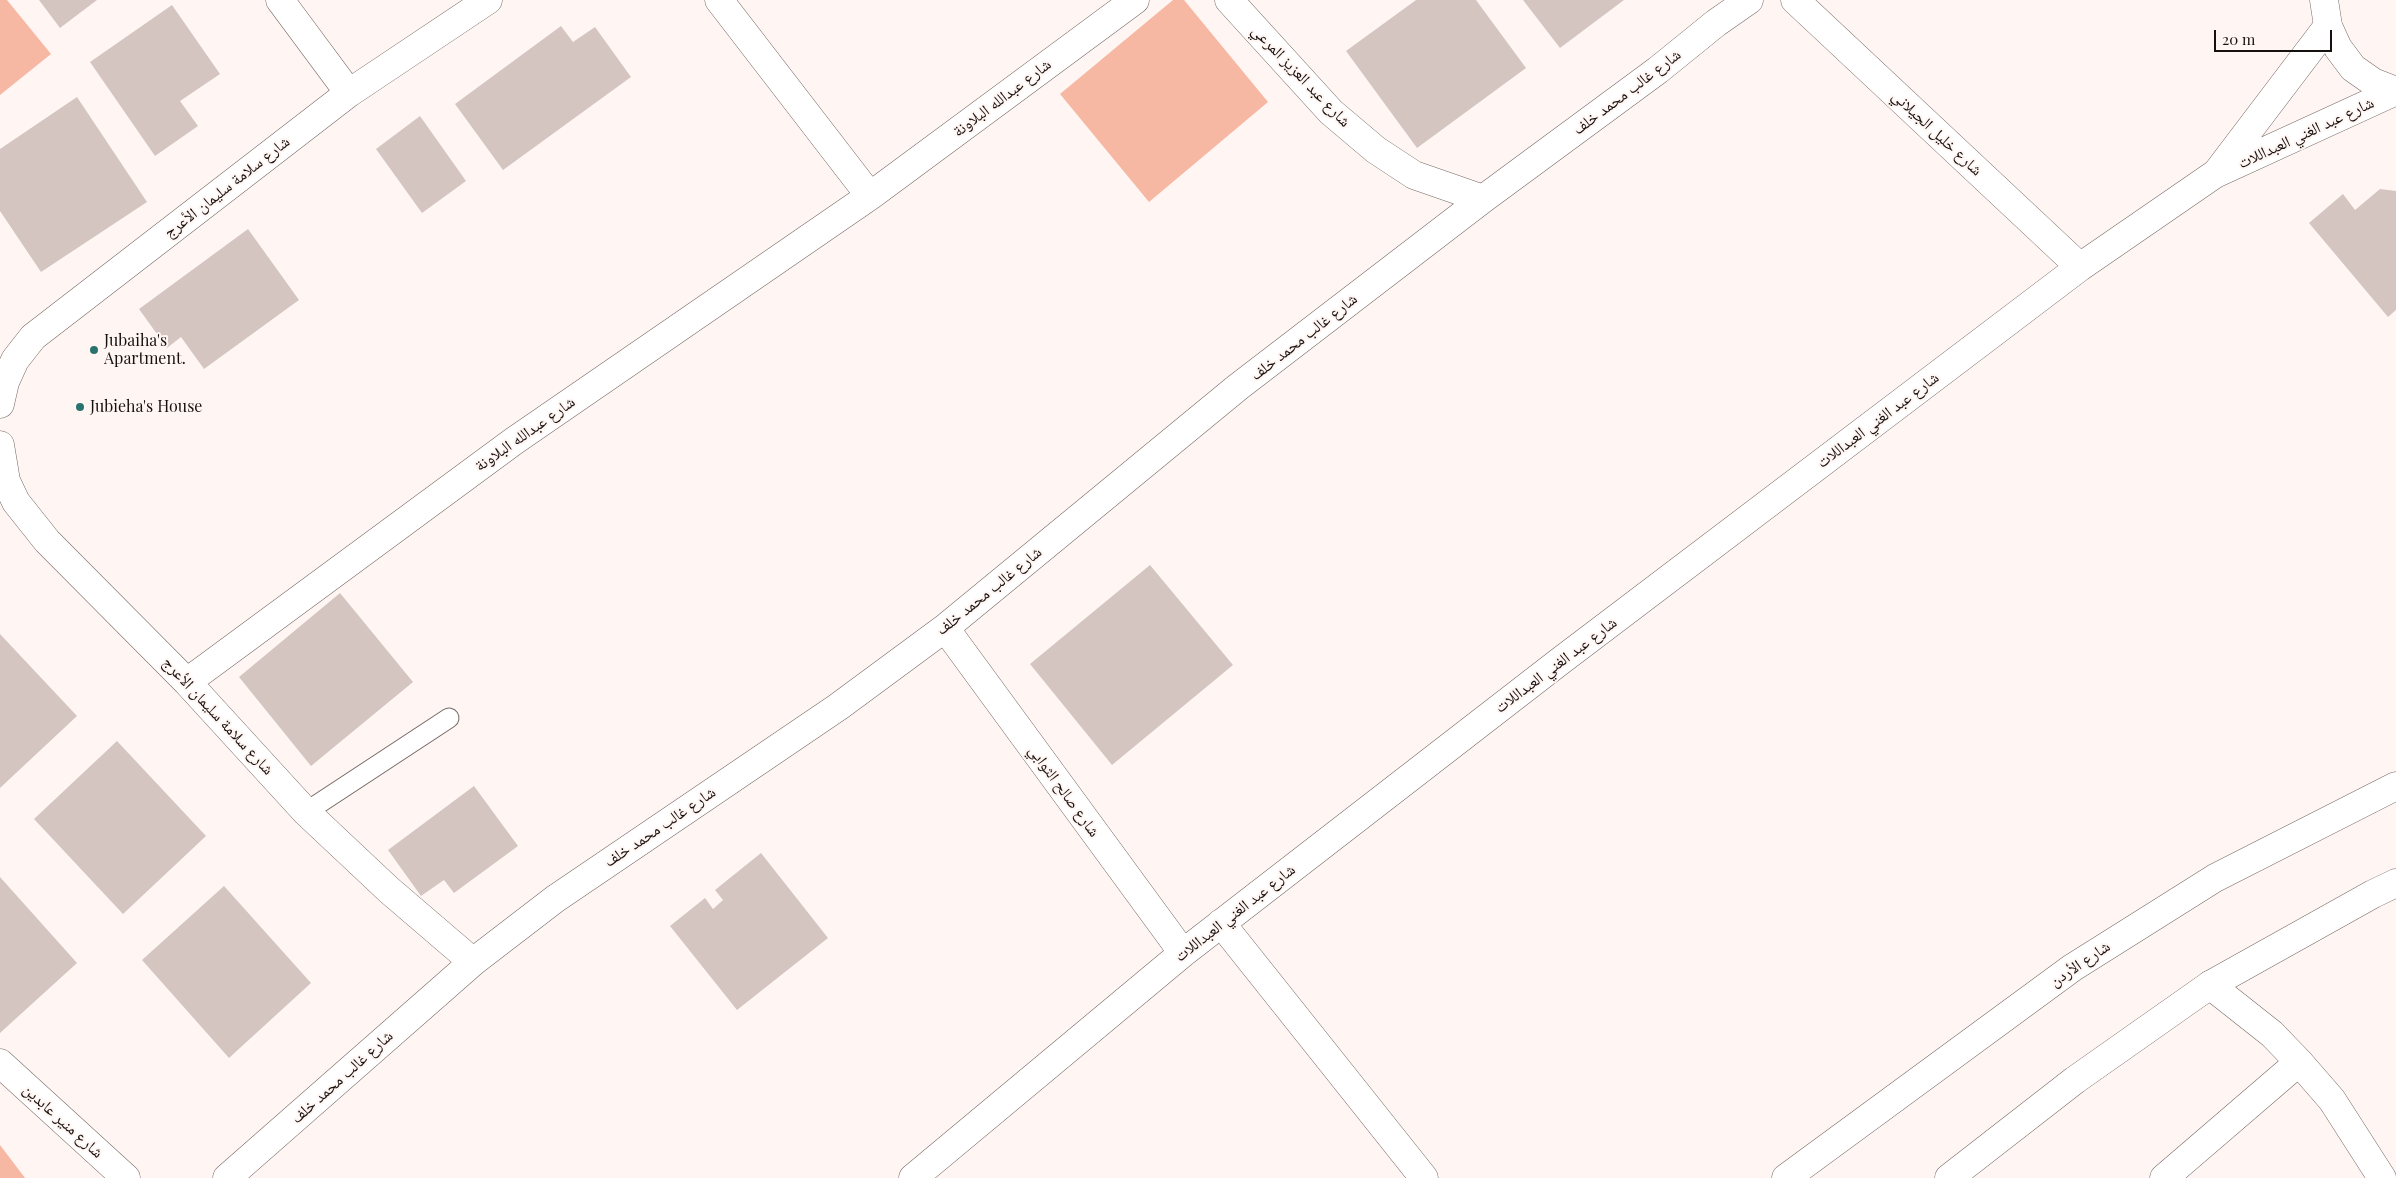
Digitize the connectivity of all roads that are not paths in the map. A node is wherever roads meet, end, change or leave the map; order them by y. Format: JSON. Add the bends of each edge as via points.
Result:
{"nodes":[{"id":1,"x":280,"y":0,"type":"edge"},
{"id":2,"x":488,"y":0,"type":"edge"},
{"id":3,"x":718,"y":0,"type":"edge"},
{"id":4,"x":1134,"y":0,"type":"edge"},
{"id":5,"x":1229,"y":0,"type":"edge"},
{"id":6,"x":1749,"y":0,"type":"edge"},
{"id":7,"x":1795,"y":0,"type":"edge"},
{"id":8,"x":2326,"y":13,"type":"edge"},
{"id":9,"x":2396,"y":91,"type":"edge"},
{"id":10,"x":349,"y":93,"type":"junction"},
{"id":11,"x":2215,"y":174,"type":"junction"},
{"id":12,"x":870,"y":196,"type":"junction"},
{"id":13,"x":1483,"y":199,"type":"junction"},
{"id":14,"x":2080,"y":267,"type":"junction"},
{"id":15,"x":0,"y":404,"type":"edge"},
{"id":16,"x":0,"y":452,"type":"edge"},
{"id":17,"x":945,"y":628,"type":"junction"},
{"id":18,"x":187,"y":682,"type":"junction"},
{"id":19,"x":449,"y":718,"type":"dead end"},
{"id":20,"x":2396,"y":786,"type":"edge"},
{"id":21,"x":306,"y":812,"type":"junction"},
{"id":22,"x":2396,"y":883,"type":"edge"},
{"id":23,"x":1221,"y":923,"type":"junction"},
{"id":24,"x":1183,"y":953,"type":"junction"},
{"id":25,"x":473,"y":962,"type":"junction"},
{"id":26,"x":2210,"y":985,"type":"junction"},
{"id":27,"x":2299,"y":1062,"type":"junction"},
{"id":28,"x":0,"y":1063,"type":"edge"},
{"id":29,"x":126,"y":1178,"type":"edge"},
{"id":30,"x":227,"y":1178,"type":"edge"},
{"id":31,"x":913,"y":1178,"type":"edge"},
{"id":32,"x":1424,"y":1178,"type":"edge"},
{"id":33,"x":1786,"y":1178,"type":"edge"},
{"id":34,"x":1949,"y":1178,"type":"edge"},
{"id":35,"x":2164,"y":1178,"type":"edge"},
{"id":36,"x":2382,"y":1178,"type":"edge"}],
"edges":[{"from":1,"to":10,"type":"main road"},
{"from":2,"to":10,"type":"main road","name":"شارع سلامة سليمان الأعرج"},
{"from":3,"to":12,"type":"main road"},
{"from":4,"to":12,"type":"main road","name":"شارع عبدالله البلاونة"},
{"from":5,"to":13,"type":"main road","name":"شارع عبد العزيز المرعي","via":[[1331,112],[1376,150],[1414,175]]},
{"from":6,"to":13,"type":"main road","name":"شارع غالب محمد خلف"},
{"from":7,"to":14,"type":"main road","name":"شارع خليل الجيلاني"},
{"from":8,"to":9,"type":"main road","via":[[2338,48],[2353,68],[2373,82]]},
{"from":8,"to":11,"type":"main road","name":"شارع عبد الغني العبداللات"},
{"from":9,"to":11,"type":"main road","name":"شارع عبد الغني العبداللات"},
{"from":10,"to":15,"type":"main road","name":"شارع سلامة سليمان الأعرج","via":[[32,337],[15,360]]},
{"from":11,"to":14,"type":"main road","name":"شارع عبد الغني العبداللات"},
{"from":12,"to":18,"type":"main road","name":"شارع عبدالله البلاونة","via":[[514,441]]},
{"from":13,"to":17,"type":"main road","name":"شارع غالب محمد خلف","via":[[1238,387]]},
{"from":14,"to":23,"type":"main road","name":"شارع عبد الغني العبداللات"},
{"from":16,"to":18,"type":"main road","name":"شارع سلامة سليمان الأعرج","via":[[6,481],[16,502],[41,533]]},
{"from":17,"to":24,"type":"main road","name":"شارع صالح الثوابي"},
{"from":17,"to":25,"type":"main road","name":"شارع غالب محمد خلف","via":[[838,707],[554,898]]},
{"from":18,"to":21,"type":"main road","name":"شارع سلامة سليمان الأعرج"},
{"from":19,"to":21,"type":"lane"},
{"from":20,"to":33,"type":"main road","name":"شارع الأردن","via":[[2215,878],[2072,968]]},
{"from":21,"to":25,"type":"main road","name":"شارع سلامة سليمان الأعرج"},
{"from":22,"to":26,"type":"main road"},
{"from":23,"to":24,"type":"main road","name":"شارع عبد الغني العبداللات"},
{"from":23,"to":32,"type":"main road"},
{"from":24,"to":31,"type":"main road","name":"شارع عبد الغني العبداللات"},
{"from":25,"to":30,"type":"main road","name":"شارع غالب محمد خلف"},
{"from":26,"to":27,"type":"main road","via":[[2272,1034]]},
{"from":26,"to":34,"type":"main road","via":[[2075,1080]]},
{"from":27,"to":35,"type":"main road"},
{"from":27,"to":36,"type":"main road","via":[[2332,1100]]},
{"from":28,"to":29,"type":"main road","name":"شارع منير عابدين"}]}
